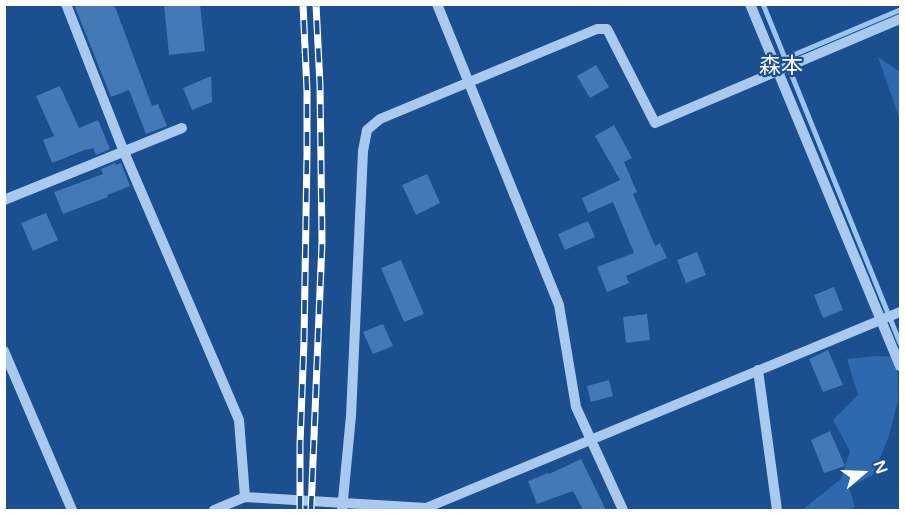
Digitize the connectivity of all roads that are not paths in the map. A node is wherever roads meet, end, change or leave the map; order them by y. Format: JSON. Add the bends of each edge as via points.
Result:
{"nodes":[{"id":1,"x":66,"y":4,"type":"edge"},
{"id":2,"x":437,"y":4,"type":"edge"},
{"id":3,"x":750,"y":4,"type":"edge"},
{"id":4,"x":900,"y":19,"type":"edge"},
{"id":5,"x":778,"y":70,"type":"junction"},
{"id":6,"x":469,"y":82,"type":"junction"},
{"id":7,"x":182,"y":129,"type":"dead end"},
{"id":8,"x":124,"y":152,"type":"junction"},
{"id":9,"x":4,"y":200,"type":"edge"},
{"id":10,"x":900,"y":312,"type":"edge"},
{"id":11,"x":882,"y":321,"type":"junction"},
{"id":12,"x":4,"y":351,"type":"edge"},
{"id":13,"x":900,"y":366,"type":"edge"},
{"id":14,"x":758,"y":370,"type":"junction"},
{"id":15,"x":591,"y":439,"type":"junction"},
{"id":16,"x":245,"y":497,"type":"junction"},
{"id":17,"x":342,"y":507,"type":"edge"},
{"id":18,"x":436,"y":507,"type":"edge"},
{"id":19,"x":72,"y":510,"type":"edge"},
{"id":20,"x":214,"y":510,"type":"edge"},
{"id":21,"x":623,"y":510,"type":"edge"},
{"id":22,"x":777,"y":510,"type":"edge"}],
"edges":[{"from":1,"to":8,"type":"street"},
{"from":2,"to":6,"type":"street"},
{"from":3,"to":5,"type":"street"},
{"from":4,"to":5,"type":"street"},
{"from":5,"to":6,"type":"street","via":[[655,123],[607,29],[597,29]]},
{"from":5,"to":11,"type":"street"},
{"from":6,"to":15,"type":"street","via":[[559,305],[576,407]]},
{"from":6,"to":17,"type":"street","via":[[380,119],[366,130],[351,416]]},
{"from":7,"to":8,"type":"street"},
{"from":8,"to":9,"type":"street"},
{"from":8,"to":16,"type":"street","via":[[239,420]]},
{"from":10,"to":11,"type":"street"},
{"from":11,"to":13,"type":"street"},
{"from":11,"to":14,"type":"street"},
{"from":12,"to":19,"type":"street"},
{"from":14,"to":15,"type":"street"},
{"from":14,"to":22,"type":"street"},
{"from":15,"to":18,"type":"street"},
{"from":15,"to":21,"type":"street"},
{"from":16,"to":17,"type":"street"},
{"from":16,"to":20,"type":"street"},
{"from":17,"to":18,"type":"street"}]}
